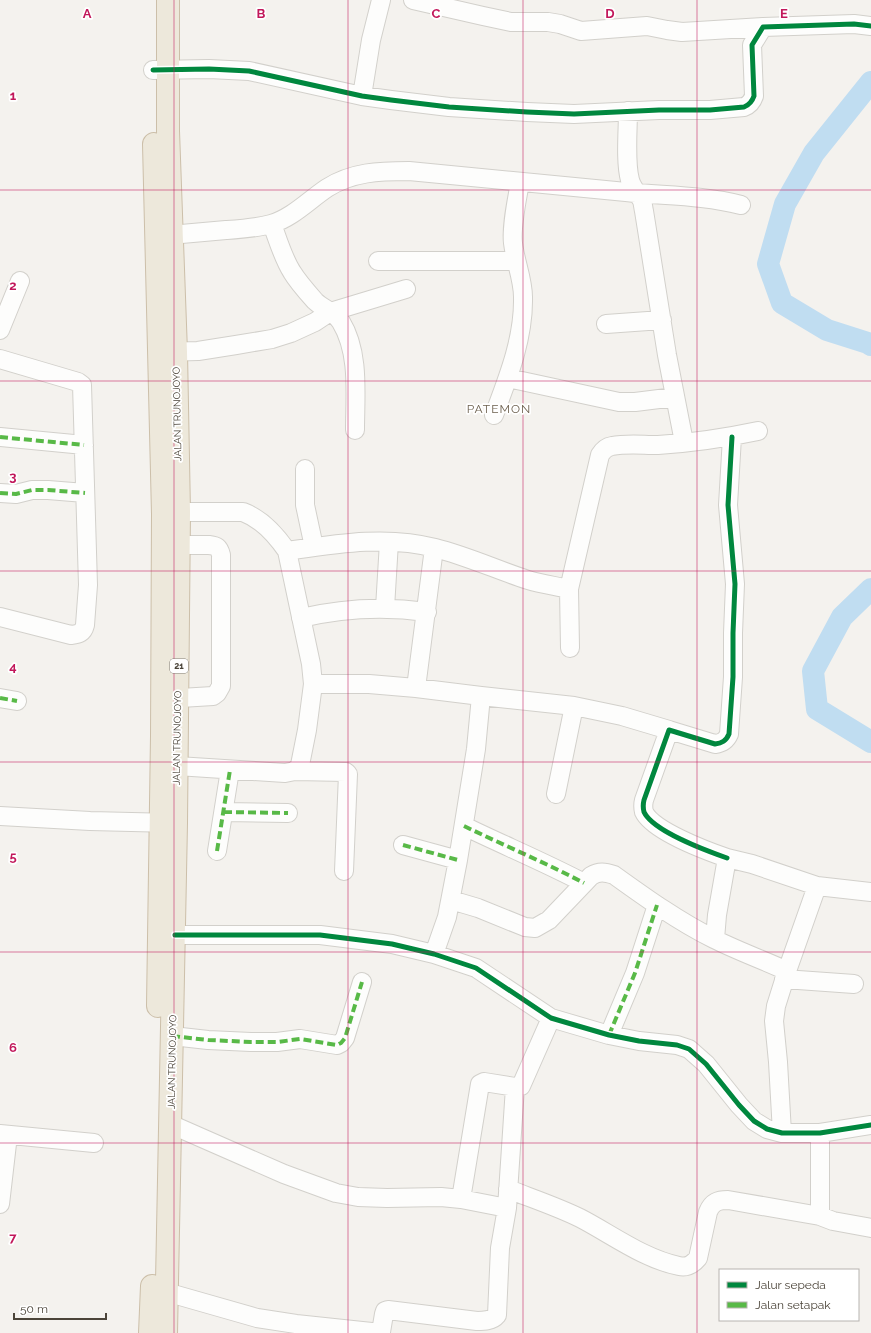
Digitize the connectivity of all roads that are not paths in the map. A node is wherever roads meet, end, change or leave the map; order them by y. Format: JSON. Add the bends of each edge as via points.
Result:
{"nodes":[{"id":1,"x":154,"y":0,"type":"edge"},
{"id":2,"x":168,"y":0,"type":"edge"},
{"id":3,"x":381,"y":0,"type":"edge"},
{"id":4,"x":413,"y":0,"type":"edge"},
{"id":5,"x":477,"y":7,"type":"edge"},
{"id":6,"x":762,"y":26,"type":"junction"},
{"id":7,"x":871,"y":26,"type":"edge"},
{"id":8,"x":160,"y":70,"type":"junction"},
{"id":9,"x":362,"y":96,"type":"junction"},
{"id":10,"x":628,"y":111,"type":"junction"},
{"id":11,"x":520,"y":182,"type":"junction"},
{"id":12,"x":635,"y":193,"type":"junction"},
{"id":13,"x":740,"y":205,"type":"dead end"},
{"id":14,"x":272,"y":224,"type":"junction"},
{"id":15,"x":165,"y":236,"type":"junction"},
{"id":16,"x":378,"y":261,"type":"dead end"},
{"id":17,"x":516,"y":261,"type":"junction"},
{"id":18,"x":20,"y":282,"type":"dead end"},
{"id":19,"x":406,"y":289,"type":"dead end"},
{"id":20,"x":330,"y":312,"type":"junction"},
{"id":21,"x":662,"y":320,"type":"junction"},
{"id":22,"x":606,"y":324,"type":"dead end"},
{"id":23,"x":0,"y":330,"type":"edge"},
{"id":24,"x":168,"y":352,"type":"junction"},
{"id":25,"x":0,"y":359,"type":"edge"},
{"id":26,"x":508,"y":378,"type":"junction"},
{"id":27,"x":675,"y":397,"type":"junction"},
{"id":28,"x":494,"y":415,"type":"dead end"},
{"id":29,"x":355,"y":430,"type":"dead end"},
{"id":30,"x":758,"y":432,"type":"dead end"},
{"id":31,"x":0,"y":437,"type":"edge"},
{"id":32,"x":732,"y":437,"type":"junction"},
{"id":33,"x":684,"y":442,"type":"junction"},
{"id":34,"x":84,"y":444,"type":"junction"},
{"id":35,"x":305,"y":469,"type":"dead end"},
{"id":36,"x":0,"y":493,"type":"edge"},
{"id":37,"x":85,"y":494,"type":"junction"},
{"id":38,"x":179,"y":512,"type":"junction"},
{"id":39,"x":389,"y":542,"type":"junction"},
{"id":40,"x":171,"y":545,"type":"junction"},
{"id":41,"x":314,"y":547,"type":"junction"},
{"id":42,"x":434,"y":548,"type":"junction"},
{"id":43,"x":287,"y":551,"type":"junction"},
{"id":44,"x":569,"y":588,"type":"junction"},
{"id":45,"x":385,"y":608,"type":"junction"},
{"id":46,"x":427,"y":612,"type":"junction"},
{"id":47,"x":0,"y":617,"type":"edge"},
{"id":48,"x":301,"y":618,"type":"junction"},
{"id":49,"x":570,"y":648,"type":"dead end"},
{"id":50,"x":312,"y":684,"type":"junction"},
{"id":51,"x":416,"y":688,"type":"junction"},
{"id":52,"x":481,"y":696,"type":"junction"},
{"id":53,"x":170,"y":699,"type":"junction"},
{"id":54,"x":574,"y":706,"type":"junction"},
{"id":55,"x":669,"y":730,"type":"junction"},
{"id":56,"x":177,"y":766,"type":"junction"},
{"id":57,"x":230,"y":770,"type":"junction"},
{"id":58,"x":295,"y":771,"type":"junction"},
{"id":59,"x":556,"y":794,"type":"dead end"},
{"id":60,"x":224,"y":812,"type":"junction"},
{"id":61,"x":288,"y":813,"type":"dead end"},
{"id":62,"x":0,"y":816,"type":"edge"},
{"id":63,"x":168,"y":823,"type":"junction"},
{"id":64,"x":464,"y":826,"type":"junction"},
{"id":65,"x":403,"y":845,"type":"dead end"},
{"id":66,"x":217,"y":851,"type":"dead end"},
{"id":67,"x":727,"y":858,"type":"junction"},
{"id":68,"x":458,"y":860,"type":"junction"},
{"id":69,"x":344,"y":871,"type":"dead end"},
{"id":70,"x":584,"y":883,"type":"junction"},
{"id":71,"x":817,"y":886,"type":"junction"},
{"id":72,"x":871,"y":892,"type":"edge"},
{"id":73,"x":451,"y":900,"type":"junction"},
{"id":74,"x":657,"y":906,"type":"junction"},
{"id":75,"x":174,"y":935,"type":"junction"},
{"id":76,"x":715,"y":939,"type":"junction"},
{"id":77,"x":434,"y":954,"type":"junction"},
{"id":78,"x":786,"y":975,"type":"junction"},
{"id":79,"x":362,"y":982,"type":"dead end"},
{"id":80,"x":854,"y":984,"type":"dead end"},
{"id":81,"x":551,"y":1018,"type":"junction"},
{"id":82,"x":610,"y":1035,"type":"junction"},
{"id":83,"x":172,"y":1036,"type":"junction"},
{"id":84,"x":515,"y":1087,"type":"junction"},
{"id":85,"x":170,"y":1124,"type":"junction"},
{"id":86,"x":871,"y":1125,"type":"edge"},
{"id":87,"x":782,"y":1133,"type":"junction"},
{"id":88,"x":820,"y":1133,"type":"junction"},
{"id":89,"x":4,"y":1134,"type":"edge"},
{"id":90,"x":94,"y":1143,"type":"dead end"},
{"id":91,"x":508,"y":1190,"type":"junction"},
{"id":92,"x":461,"y":1199,"type":"junction"},
{"id":93,"x":0,"y":1204,"type":"edge"},
{"id":94,"x":507,"y":1208,"type":"junction"},
{"id":95,"x":820,"y":1216,"type":"junction"},
{"id":96,"x":871,"y":1228,"type":"edge"},
{"id":97,"x":166,"y":1292,"type":"junction"},
{"id":98,"x":150,"y":1333,"type":"edge"},
{"id":99,"x":166,"y":1333,"type":"edge"},
{"id":100,"x":381,"y":1333,"type":"edge"}],
"edges":[{"from":1,"to":8,"type":"highway","name":"JALAN TRUNOJOYO","number":"21"},
{"from":2,"to":8,"type":"highway","name":"JALAN TRUNOJOYO","number":"21"},
{"from":3,"to":9,"type":"street","via":[[371,40]]},
{"from":4,"to":5,"type":"street"},
{"from":5,"to":6,"type":"street","via":[[511,22],[548,22],[581,31],[647,26],[682,32]]},
{"from":6,"to":7,"type":"street"},
{"from":6,"to":10,"type":"street","via":[[752,44],[754,96],[748,105],[735,109]]},
{"from":8,"to":9,"type":"street","via":[[249,71]]},
{"from":8,"to":15,"type":"highway","name":"JALAN TRUNOJOYO","number":"21"},
{"from":9,"to":10,"type":"street","via":[[527,112],[574,114]]},
{"from":10,"to":12,"type":"street","via":[[628,168]]},
{"from":11,"to":12,"type":"street"},
{"from":11,"to":14,"type":"street","via":[[409,171],[373,172],[343,179],[303,207]]},
{"from":11,"to":17,"type":"street","via":[[513,235]]},
{"from":12,"to":13,"type":"street","via":[[722,200]]},
{"from":12,"to":21,"type":"street","via":[[642,202],[644,211]]},
{"from":14,"to":15,"type":"street","via":[[246,229]]},
{"from":14,"to":20,"type":"street","via":[[291,271],[316,302]]},
{"from":15,"to":24,"type":"highway","name":"JALAN TRUNOJOYO","number":"21"},
{"from":16,"to":17,"type":"street"},
{"from":17,"to":26,"type":"street","via":[[523,298],[518,341]]},
{"from":18,"to":23,"type":"street"},
{"from":19,"to":20,"type":"street"},
{"from":20,"to":24,"type":"street","via":[[315,322],[272,339],[236,346]]},
{"from":20,"to":29,"type":"street","via":[[341,323],[353,358]]},
{"from":21,"to":22,"type":"street"},
{"from":21,"to":27,"type":"street"},
{"from":24,"to":38,"type":"highway","name":"JALAN TRUNOJOYO","number":"21"},
{"from":24,"to":40,"type":"highway","name":"JALAN TRUNOJOYO","number":"21"},
{"from":25,"to":34,"type":"street","via":[[81,384]]},
{"from":26,"to":27,"type":"street","via":[[618,402]]},
{"from":26,"to":28,"type":"street"},
{"from":27,"to":33,"type":"street"},
{"from":30,"to":32,"type":"street"},
{"from":31,"to":34,"type":"street"},
{"from":32,"to":33,"type":"street"},
{"from":32,"to":55,"type":"street","via":[[728,505],[735,584],[733,677],[728,734],[723,742],[715,744]]},
{"from":33,"to":44,"type":"street","via":[[623,444],[602,451]]},
{"from":34,"to":37,"type":"street"},
{"from":35,"to":41,"type":"street","via":[[305,505]]},
{"from":36,"to":37,"type":"street","via":[[48,490]]},
{"from":37,"to":47,"type":"street","via":[[88,585],[83,631],[71,635]]},
{"from":38,"to":40,"type":"highway","name":"JALAN TRUNOJOYO","number":"21"},
{"from":38,"to":43,"type":"street","via":[[243,512],[263,523]]},
{"from":39,"to":41,"type":"street"},
{"from":39,"to":42,"type":"street"},
{"from":39,"to":45,"type":"street"},
{"from":40,"to":53,"type":"highway","name":"JALAN TRUNOJOYO","number":"21"},
{"from":40,"to":53,"type":"street","via":[[209,545],[220,549],[221,686],[218,693],[213,696]]},
{"from":41,"to":43,"type":"street"},
{"from":42,"to":44,"type":"street","via":[[529,581]]},
{"from":42,"to":46,"type":"street"},
{"from":43,"to":48,"type":"street"},
{"from":44,"to":49,"type":"street"},
{"from":45,"to":46,"type":"street"},
{"from":45,"to":48,"type":"street","via":[[344,610]]},
{"from":46,"to":51,"type":"street"},
{"from":48,"to":50,"type":"street","via":[[311,664]]},
{"from":50,"to":51,"type":"street","via":[[369,684]]},
{"from":50,"to":58,"type":"street","via":[[307,730],[300,765]]},
{"from":51,"to":52,"type":"street"},
{"from":52,"to":54,"type":"street"},
{"from":52,"to":64,"type":"street"},
{"from":53,"to":56,"type":"highway","name":"JALAN TRUNOJOYO","number":"21"},
{"from":53,"to":63,"type":"highway","name":"JALAN TRUNOJOYO","number":"21"},
{"from":54,"to":55,"type":"street","via":[[622,716]]},
{"from":54,"to":59,"type":"street"},
{"from":55,"to":67,"type":"street","via":[[644,800],[644,812],[669,833]]},
{"from":56,"to":57,"type":"street"},
{"from":56,"to":63,"type":"highway","name":"JALAN TRUNOJOYO","number":"21"},
{"from":57,"to":58,"type":"street","via":[[285,773]]},
{"from":57,"to":60,"type":"street"},
{"from":58,"to":69,"type":"street","via":[[348,774]]},
{"from":60,"to":61,"type":"street"},
{"from":60,"to":66,"type":"street"},
{"from":62,"to":63,"type":"street"},
{"from":63,"to":75,"type":"highway","name":"JALAN TRUNOJOYO","number":"21"},
{"from":63,"to":98,"type":"highway","name":"JALAN TRUNOJOYO","number":"21"},
{"from":64,"to":68,"type":"street"},
{"from":64,"to":70,"type":"street"},
{"from":65,"to":68,"type":"street"},
{"from":67,"to":71,"type":"street"},
{"from":67,"to":76,"type":"street"},
{"from":68,"to":73,"type":"street"},
{"from":70,"to":73,"type":"street","via":[[549,920],[532,929]]},
{"from":70,"to":74,"type":"street","via":[[595,874],[603,872],[614,875]]},
{"from":71,"to":72,"type":"street"},
{"from":71,"to":78,"type":"street"},
{"from":73,"to":77,"type":"street"},
{"from":74,"to":76,"type":"street"},
{"from":74,"to":82,"type":"street","via":[[635,973]]},
{"from":75,"to":77,"type":"street","via":[[320,935],[392,944]]},
{"from":75,"to":83,"type":"highway","name":"JALAN TRUNOJOYO","number":"21"},
{"from":76,"to":78,"type":"street"},
{"from":77,"to":81,"type":"street","via":[[476,968]]},
{"from":78,"to":80,"type":"street"},
{"from":78,"to":87,"type":"street","via":[[774,1021]]},
{"from":79,"to":83,"type":"street","via":[[345,1038],[341,1043],[300,1039],[251,1042]]},
{"from":81,"to":82,"type":"street"},
{"from":81,"to":84,"type":"street","via":[[523,1084]]},
{"from":82,"to":87,"type":"street","via":[[678,1045],[689,1049],[706,1064],[754,1121]]},
{"from":83,"to":85,"type":"highway","name":"JALAN TRUNOJOYO","number":"21"},
{"from":84,"to":91,"type":"street"},
{"from":84,"to":92,"type":"street","via":[[484,1082],[480,1084]]},
{"from":85,"to":92,"type":"street","via":[[284,1174],[336,1193],[358,1197]]},
{"from":85,"to":97,"type":"highway","name":"JALAN TRUNOJOYO","number":"21"},
{"from":86,"to":88,"type":"street"},
{"from":87,"to":88,"type":"street"},
{"from":88,"to":95,"type":"street"},
{"from":89,"to":90,"type":"street"},
{"from":89,"to":93,"type":"street"},
{"from":91,"to":94,"type":"street"},
{"from":91,"to":95,"type":"street","via":[[578,1217],[659,1260],[680,1266],[688,1266],[698,1258],[708,1212],[710,1206],[717,1201],[728,1200]]},
{"from":92,"to":94,"type":"street"},
{"from":94,"to":100,"type":"street","via":[[500,1248],[496,1317],[477,1321],[388,1310],[384,1314]]},
{"from":95,"to":96,"type":"street"},
{"from":97,"to":99,"type":"highway","name":"JALAN TRUNOJOYO","number":"21"},
{"from":97,"to":100,"type":"street","via":[[257,1318]]}]}
